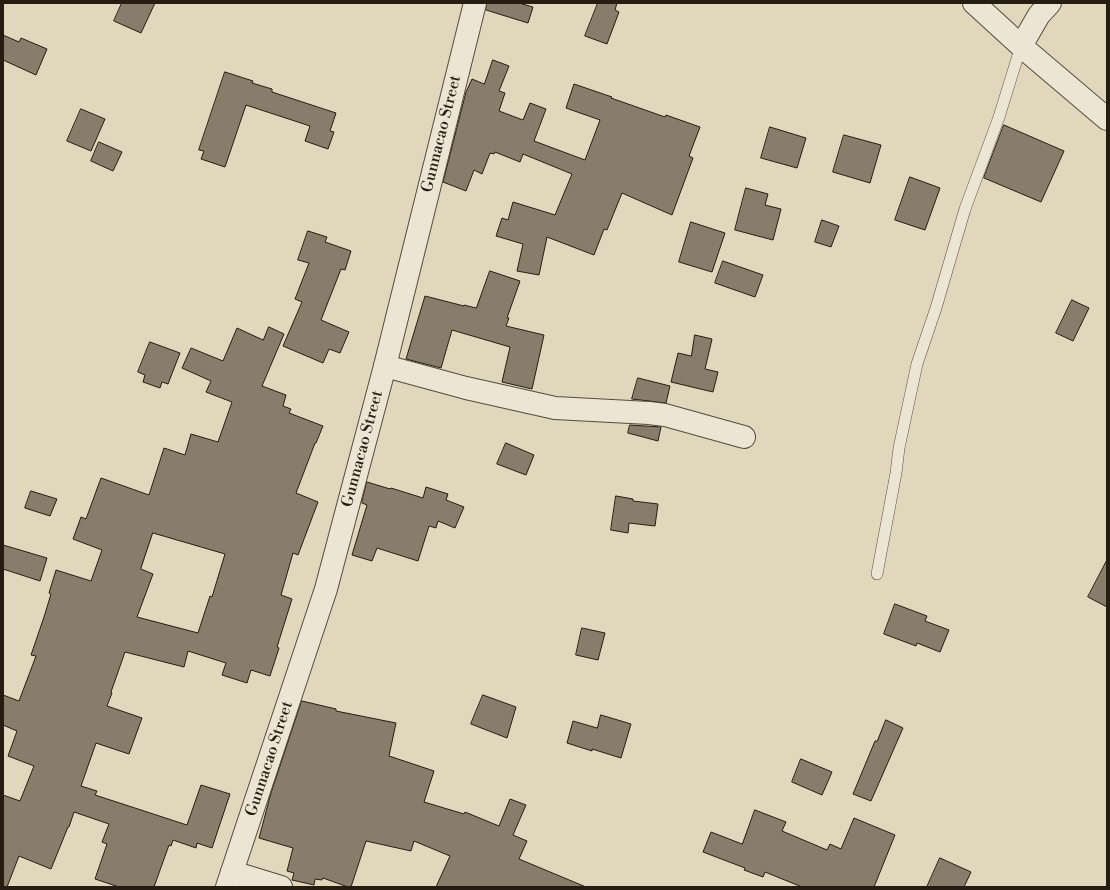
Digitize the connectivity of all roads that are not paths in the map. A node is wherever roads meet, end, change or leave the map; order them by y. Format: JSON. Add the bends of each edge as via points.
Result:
{"nodes":[{"id":1,"x":475,"y":3,"type":"edge"},
{"id":2,"x":974,"y":3,"type":"edge"},
{"id":3,"x":1050,"y":3,"type":"edge"},
{"id":4,"x":1021,"y":46,"type":"junction"},
{"id":5,"x":1107,"y":119,"type":"edge"},
{"id":6,"x":385,"y":366,"type":"junction"},
{"id":7,"x":744,"y":437,"type":"dead end"},
{"id":8,"x":877,"y":574,"type":"dead end"},
{"id":9,"x":230,"y":879,"type":"edge"},
{"id":10,"x":281,"y":887,"type":"edge"}],
"edges":[{"from":1,"to":6,"type":"street","name":"Gunnacao Street"},
{"from":2,"to":4,"type":"street"},
{"from":3,"to":4,"type":"street","via":[[1039,15]]},
{"from":4,"to":5,"type":"street"},
{"from":4,"to":8,"type":"lane","via":[[999,117],[965,209],[917,364]]},
{"from":6,"to":7,"type":"street","via":[[555,408],[665,415]]},
{"from":6,"to":9,"type":"street","name":"Gunnacao Street","via":[[326,589]]},
{"from":9,"to":10,"type":"street"}]}
